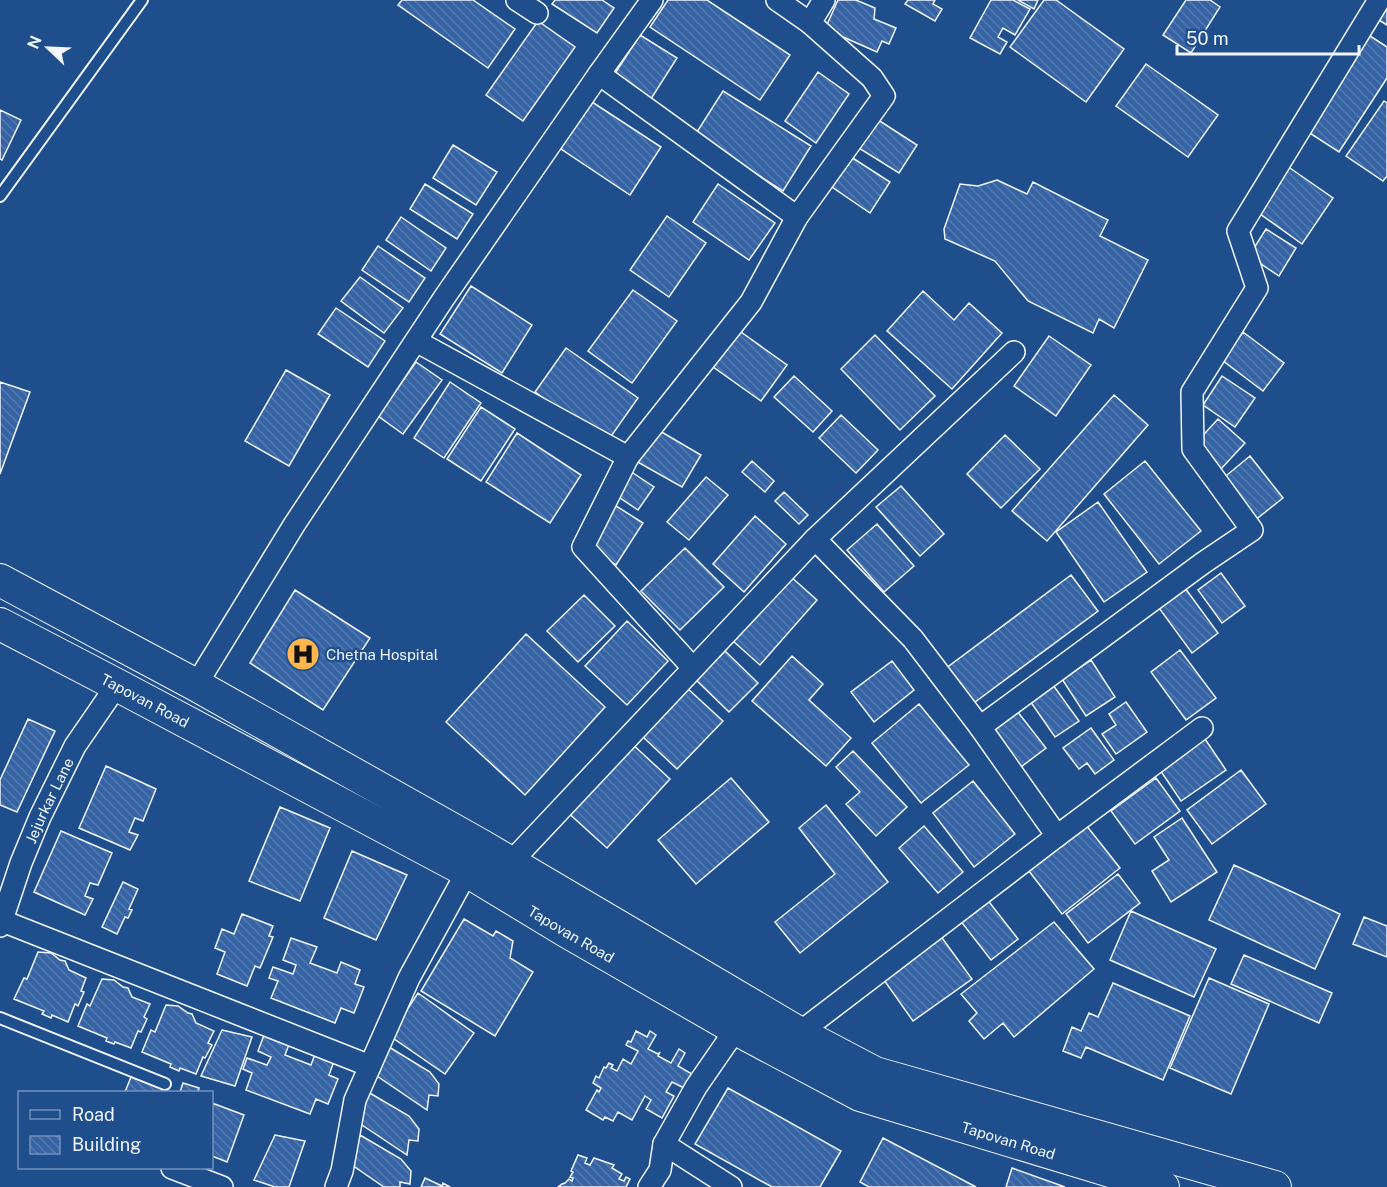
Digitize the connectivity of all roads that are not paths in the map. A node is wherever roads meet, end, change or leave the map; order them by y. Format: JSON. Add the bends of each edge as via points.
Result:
{"nodes":[{"id":1,"x":142,"y":0,"type":"edge"},
{"id":2,"x":517,"y":0,"type":"edge"},
{"id":3,"x":652,"y":0,"type":"edge"},
{"id":4,"x":777,"y":0,"type":"edge"},
{"id":5,"x":824,"y":0,"type":"edge"},
{"id":6,"x":1379,"y":0,"type":"edge"},
{"id":7,"x":537,"y":13,"type":"dead end"},
{"id":8,"x":810,"y":23,"type":"junction"},
{"id":9,"x":598,"y":74,"type":"junction"},
{"id":10,"x":0,"y":196,"type":"edge"},
{"id":11,"x":798,"y":217,"type":"junction"},
{"id":12,"x":416,"y":341,"type":"junction"},
{"id":13,"x":1014,"y":352,"type":"dead end"},
{"id":14,"x":628,"y":457,"type":"junction"},
{"id":15,"x":815,"y":539,"type":"junction"},
{"id":16,"x":0,"y":580,"type":"edge"},
{"id":17,"x":0,"y":624,"type":"edge"},
{"id":18,"x":693,"y":668,"type":"junction"},
{"id":19,"x":117,"y":685,"type":"junction"},
{"id":20,"x":196,"y":685,"type":"junction"},
{"id":21,"x":980,"y":727,"type":"junction"},
{"id":22,"x":1202,"y":728,"type":"dead end"},
{"id":23,"x":1057,"y":836,"type":"junction"},
{"id":24,"x":475,"y":858,"type":"junction"},
{"id":25,"x":511,"y":862,"type":"junction"},
{"id":26,"x":0,"y":922,"type":"edge"},
{"id":27,"x":0,"y":1018,"type":"edge"},
{"id":28,"x":736,"y":1029,"type":"junction"},
{"id":29,"x":799,"y":1034,"type":"junction"},
{"id":30,"x":370,"y":1066,"type":"junction"},
{"id":31,"x":165,"y":1084,"type":"dead end"},
{"id":32,"x":664,"y":1144,"type":"junction"},
{"id":33,"x":177,"y":1169,"type":"edge"},
{"id":34,"x":222,"y":1187,"type":"edge"},
{"id":35,"x":336,"y":1187,"type":"edge"},
{"id":36,"x":649,"y":1187,"type":"edge"},
{"id":37,"x":731,"y":1187,"type":"edge"},
{"id":38,"x":1163,"y":1187,"type":"edge"},
{"id":39,"x":1275,"y":1187,"type":"edge"}],
"edges":[{"from":1,"to":10,"type":"lane"},
{"from":2,"to":7,"type":"street"},
{"from":3,"to":9,"type":"street"},
{"from":4,"to":8,"type":"street"},
{"from":5,"to":8,"type":"street"},
{"from":6,"to":21,"type":"street","via":[[1238,231],[1257,288],[1192,392],[1193,449],[1252,530]]},
{"from":8,"to":11,"type":"street","via":[[872,78],[884,96]]},
{"from":9,"to":11,"type":"street"},
{"from":9,"to":12,"type":"street"},
{"from":11,"to":14,"type":"street","via":[[751,302]]},
{"from":12,"to":14,"type":"street"},
{"from":12,"to":20,"type":"street","via":[[294,525]]},
{"from":13,"to":15,"type":"street"},
{"from":14,"to":18,"type":"street","via":[[583,547]]},
{"from":15,"to":18,"type":"street"},
{"from":15,"to":21,"type":"street","via":[[914,639]]},
{"from":16,"to":20,"type":"main road"},
{"from":17,"to":19,"type":"main road","name":"Tapovan Road"},
{"from":18,"to":25,"type":"street"},
{"from":19,"to":24,"type":"main road","name":"Tapovan Road"},
{"from":19,"to":26,"type":"street","name":"Jejurkar Lane","via":[[75,746],[40,817]]},
{"from":20,"to":24,"type":"main road"},
{"from":21,"to":23,"type":"street"},
{"from":22,"to":23,"type":"street"},
{"from":23,"to":29,"type":"street"},
{"from":24,"to":25,"type":"main road"},
{"from":24,"to":28,"type":"main road","name":"Tapovan Road","via":[[566,932]]},
{"from":24,"to":30,"type":"street","via":[[409,978]]},
{"from":25,"to":29,"type":"main road"},
{"from":26,"to":30,"type":"street"},
{"from":27,"to":31,"type":"lane"},
{"from":28,"to":32,"type":"street","via":[[696,1087]]},
{"from":28,"to":38,"type":"main road","name":"Tapovan Road","via":[[860,1095]]},
{"from":29,"to":39,"type":"main road","via":[[875,1073]]},
{"from":30,"to":35,"type":"street","via":[[355,1100]]},
{"from":32,"to":36,"type":"street","via":[[660,1170]]},
{"from":32,"to":37,"type":"street"},
{"from":33,"to":34,"type":"street"}]}
